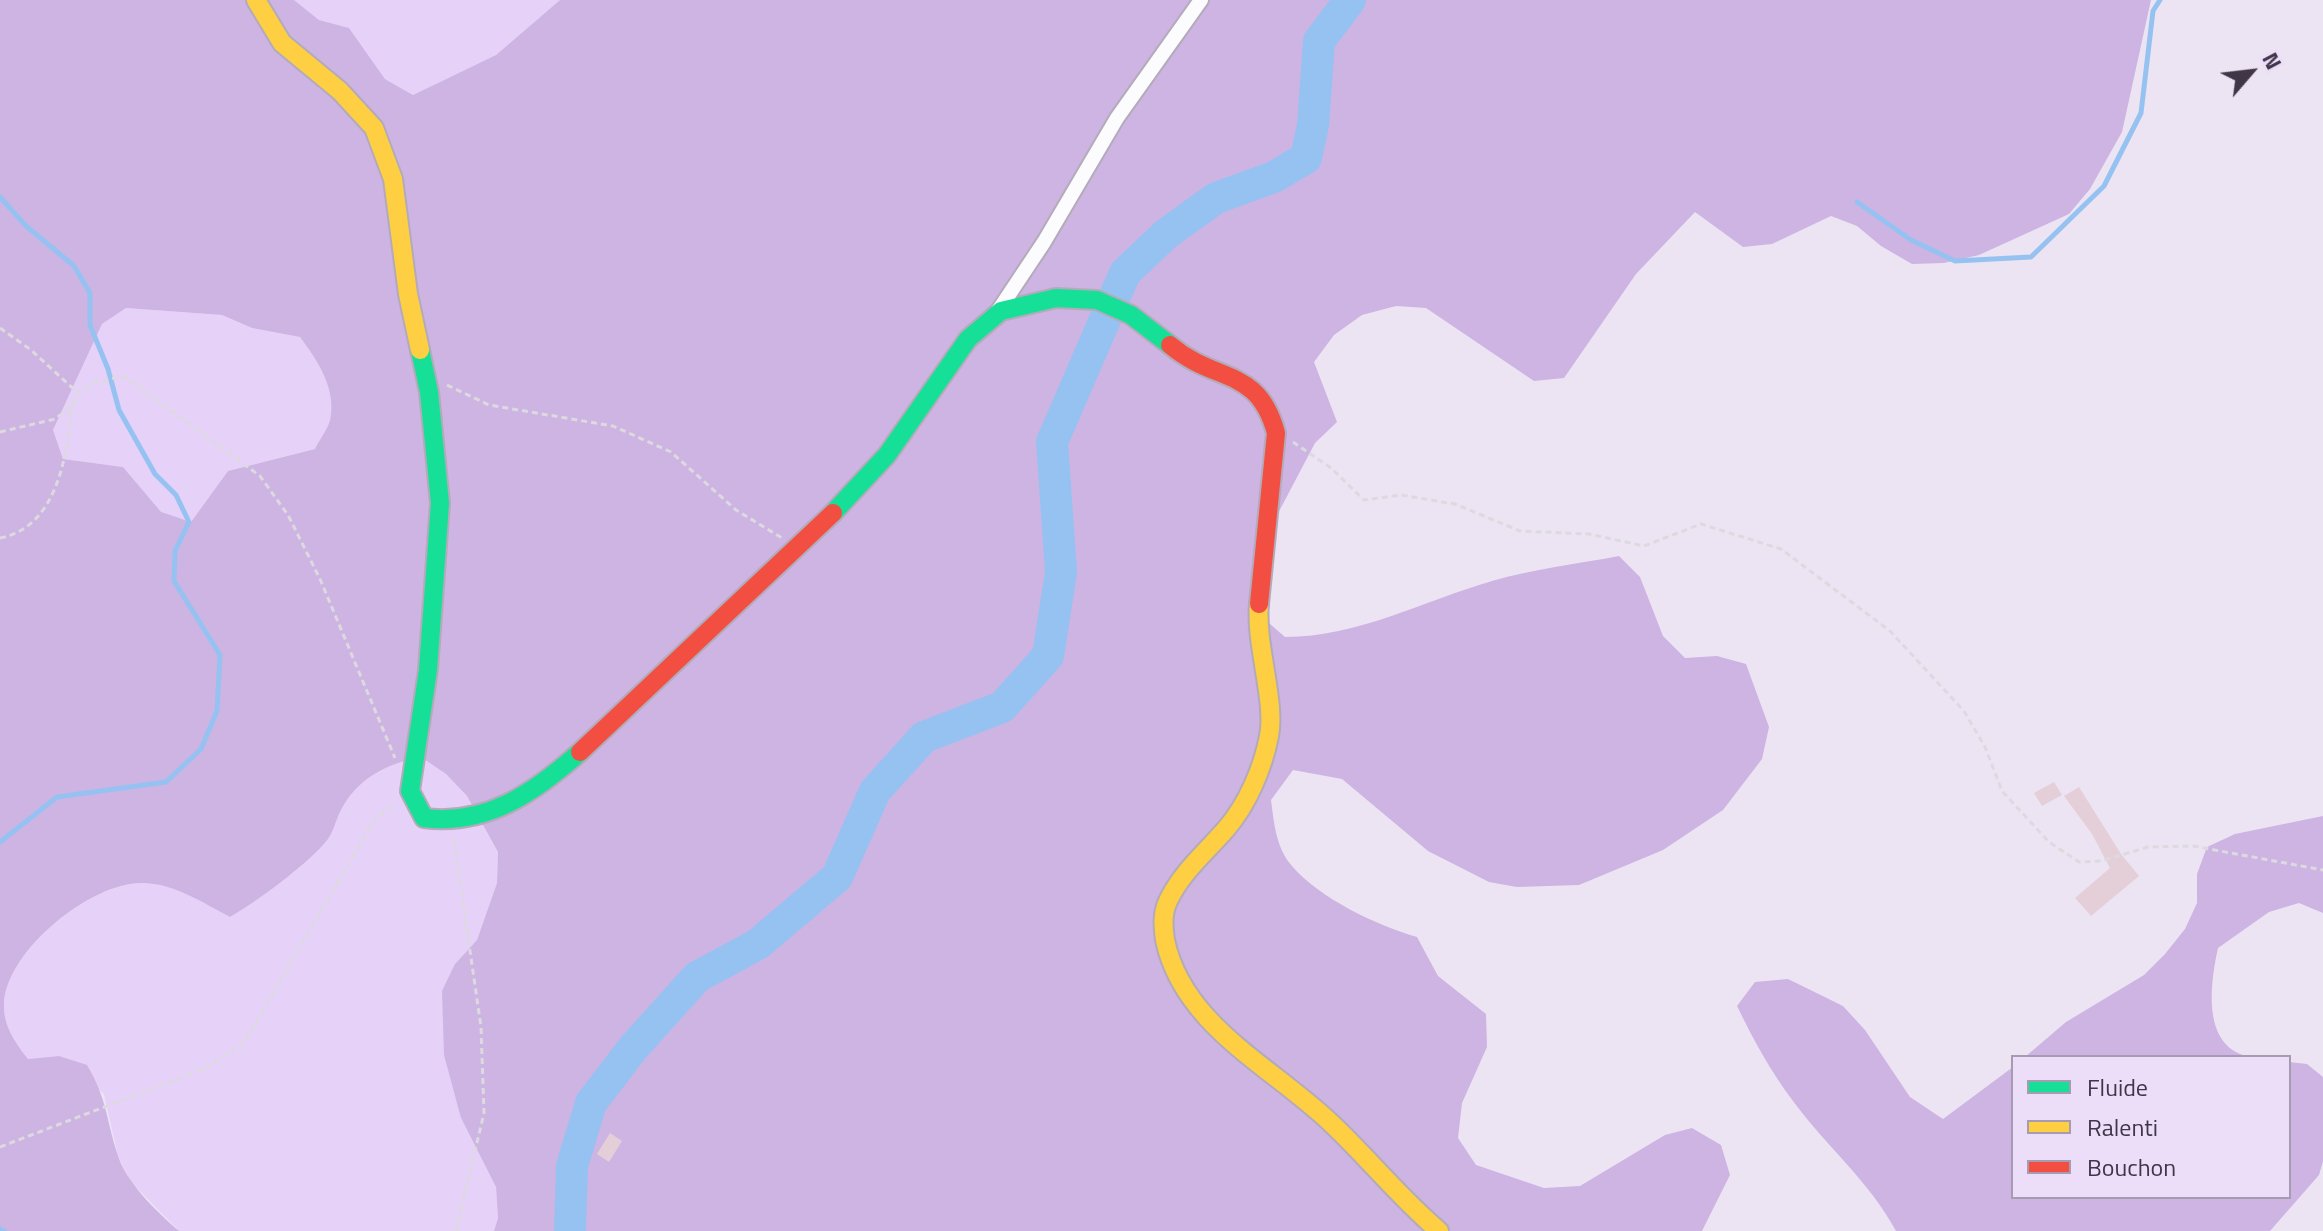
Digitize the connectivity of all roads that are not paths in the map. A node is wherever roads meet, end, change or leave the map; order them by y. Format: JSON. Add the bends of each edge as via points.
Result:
{"nodes":[{"id":1,"x":256,"y":0,"type":"edge"},
{"id":2,"x":1201,"y":0,"type":"edge"},
{"id":3,"x":997,"y":313,"type":"junction"},
{"id":4,"x":1439,"y":1231,"type":"edge"}],
"edges":[{"from":1,"to":3,"type":"street","via":[[282,43],[340,91],[374,128],[393,179],[440,503],[428,670],[410,791],[424,818],[452,823],[485,816],[519,799],[561,765],[798,549],[888,454],[970,338]]},
{"from":2,"to":3,"type":"street","via":[[1117,118]]},
{"from":3,"to":4,"type":"street","via":[[1052,297],[1096,297],[1129,310],[1187,359],[1255,387],[1272,407],[1276,433],[1258,613],[1270,734],[1253,786],[1227,828],[1201,852],[1176,888],[1162,923],[1170,962],[1191,1001],[1332,1124],[1398,1196]]}]}
